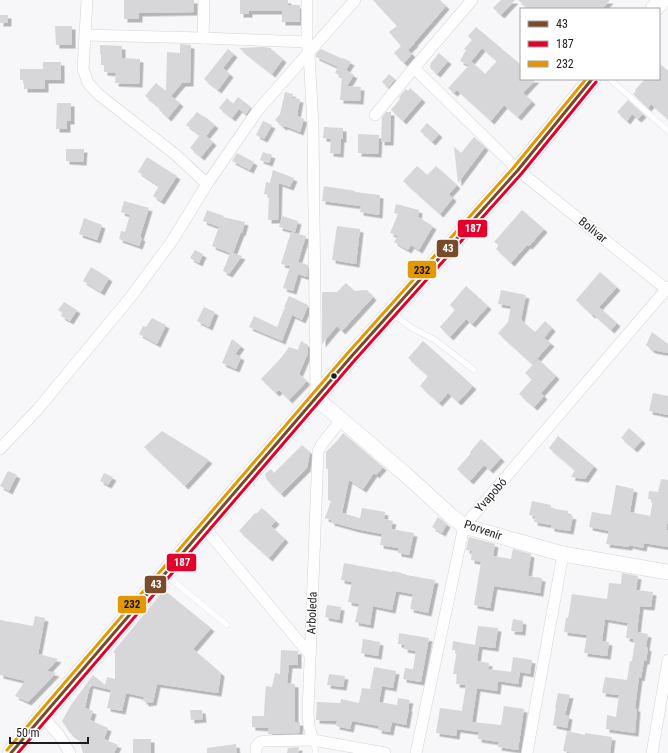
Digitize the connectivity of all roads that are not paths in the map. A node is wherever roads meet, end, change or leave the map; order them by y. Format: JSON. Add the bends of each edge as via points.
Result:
{"nodes":[{"id":1,"x":87,"y":0,"type":"edge"},
{"id":2,"x":204,"y":0,"type":"edge"},
{"id":3,"x":307,"y":0,"type":"edge"},
{"id":4,"x":355,"y":0,"type":"edge"},
{"id":5,"x":472,"y":0,"type":"edge"},
{"id":6,"x":662,"y":0,"type":"edge"},
{"id":7,"x":655,"y":8,"type":"edge"},
{"id":8,"x":85,"y":35,"type":"junction"},
{"id":9,"x":203,"y":38,"type":"junction"},
{"id":10,"x":307,"y":42,"type":"junction"},
{"id":11,"x":309,"y":54,"type":"junction"},
{"id":12,"x":414,"y":68,"type":"junction"},
{"id":13,"x":591,"y":80,"type":"edge"},
{"id":14,"x":611,"y":80,"type":"edge"},
{"id":15,"x":375,"y":115,"type":"dead end"},
{"id":16,"x":668,"y":131,"type":"edge"},
{"id":17,"x":518,"y":170,"type":"junction"},
{"id":18,"x":207,"y":184,"type":"junction"},
{"id":19,"x":667,"y":289,"type":"edge"},
{"id":20,"x":391,"y":312,"type":"junction"},
{"id":21,"x":474,"y":370,"type":"dead end"},
{"id":22,"x":316,"y":398,"type":"junction"},
{"id":23,"x":341,"y":420,"type":"junction"},
{"id":24,"x":0,"y":449,"type":"edge"},
{"id":25,"x":464,"y":526,"type":"junction"},
{"id":26,"x":204,"y":527,"type":"junction"},
{"id":27,"x":563,"y":554,"type":"junction"},
{"id":28,"x":668,"y":572,"type":"edge"},
{"id":29,"x":165,"y":574,"type":"junction"},
{"id":30,"x":227,"y":625,"type":"dead end"},
{"id":31,"x":310,"y":655,"type":"junction"},
{"id":32,"x":668,"y":660,"type":"edge"},
{"id":33,"x":42,"y":716,"type":"junction"},
{"id":34,"x":313,"y":740,"type":"junction"},
{"id":35,"x":11,"y":753,"type":"edge"},
{"id":36,"x":70,"y":753,"type":"edge"},
{"id":37,"x":256,"y":753,"type":"edge"},
{"id":38,"x":316,"y":753,"type":"edge"},
{"id":39,"x":385,"y":753,"type":"edge"},
{"id":40,"x":416,"y":753,"type":"edge"},
{"id":41,"x":527,"y":753,"type":"edge"},
{"id":42,"x":652,"y":753,"type":"edge"}],
"edges":[{"from":1,"to":8,"type":"street"},
{"from":2,"to":9,"type":"street"},
{"from":3,"to":10,"type":"street"},
{"from":4,"to":11,"type":"street"},
{"from":5,"to":12,"type":"street"},
{"from":6,"to":7,"type":"main road"},
{"from":8,"to":9,"type":"street"},
{"from":8,"to":18,"type":"street","via":[[83,69],[88,83],[98,94],[176,155]]},
{"from":9,"to":10,"type":"street"},
{"from":10,"to":11,"type":"street"},
{"from":11,"to":18,"type":"street","via":[[258,110]]},
{"from":11,"to":22,"type":"street","via":[[313,126]]},
{"from":12,"to":15,"type":"street"},
{"from":12,"to":17,"type":"street","name":"Bolivar"},
{"from":13,"to":17,"type":"main road"},
{"from":14,"to":16,"type":"lane"},
{"from":17,"to":19,"type":"street","name":"Bolivar"},
{"from":17,"to":20,"type":"main road"},
{"from":18,"to":24,"type":"street","via":[[172,241],[130,298],[37,410]]},
{"from":19,"to":25,"type":"street","name":"Yvapobó"},
{"from":20,"to":21,"type":"lane","via":[[412,328],[435,340]]},
{"from":20,"to":22,"type":"main road"},
{"from":22,"to":23,"type":"street","name":"Porvenir"},
{"from":22,"to":26,"type":"main road"},
{"from":23,"to":25,"type":"street","name":"Porvenir"},
{"from":23,"to":31,"type":"street","name":"Arboleda","via":[[318,452]]},
{"from":25,"to":27,"type":"street","name":"Porvenir"},
{"from":25,"to":40,"type":"street","name":"Yvapobó"},
{"from":26,"to":29,"type":"main road"},
{"from":26,"to":31,"type":"street"},
{"from":27,"to":28,"type":"street","name":"Porvenir"},
{"from":27,"to":41,"type":"street"},
{"from":29,"to":30,"type":"lane"},
{"from":29,"to":33,"type":"main road"},
{"from":31,"to":34,"type":"street","name":"Arboleda","via":[[308,713]]},
{"from":32,"to":42,"type":"street"},
{"from":33,"to":35,"type":"main road"},
{"from":33,"to":36,"type":"street","via":[[59,735]]},
{"from":34,"to":37,"type":"street","via":[[264,741],[256,747]]},
{"from":34,"to":38,"type":"lane"},
{"from":34,"to":39,"type":"street"}]}
